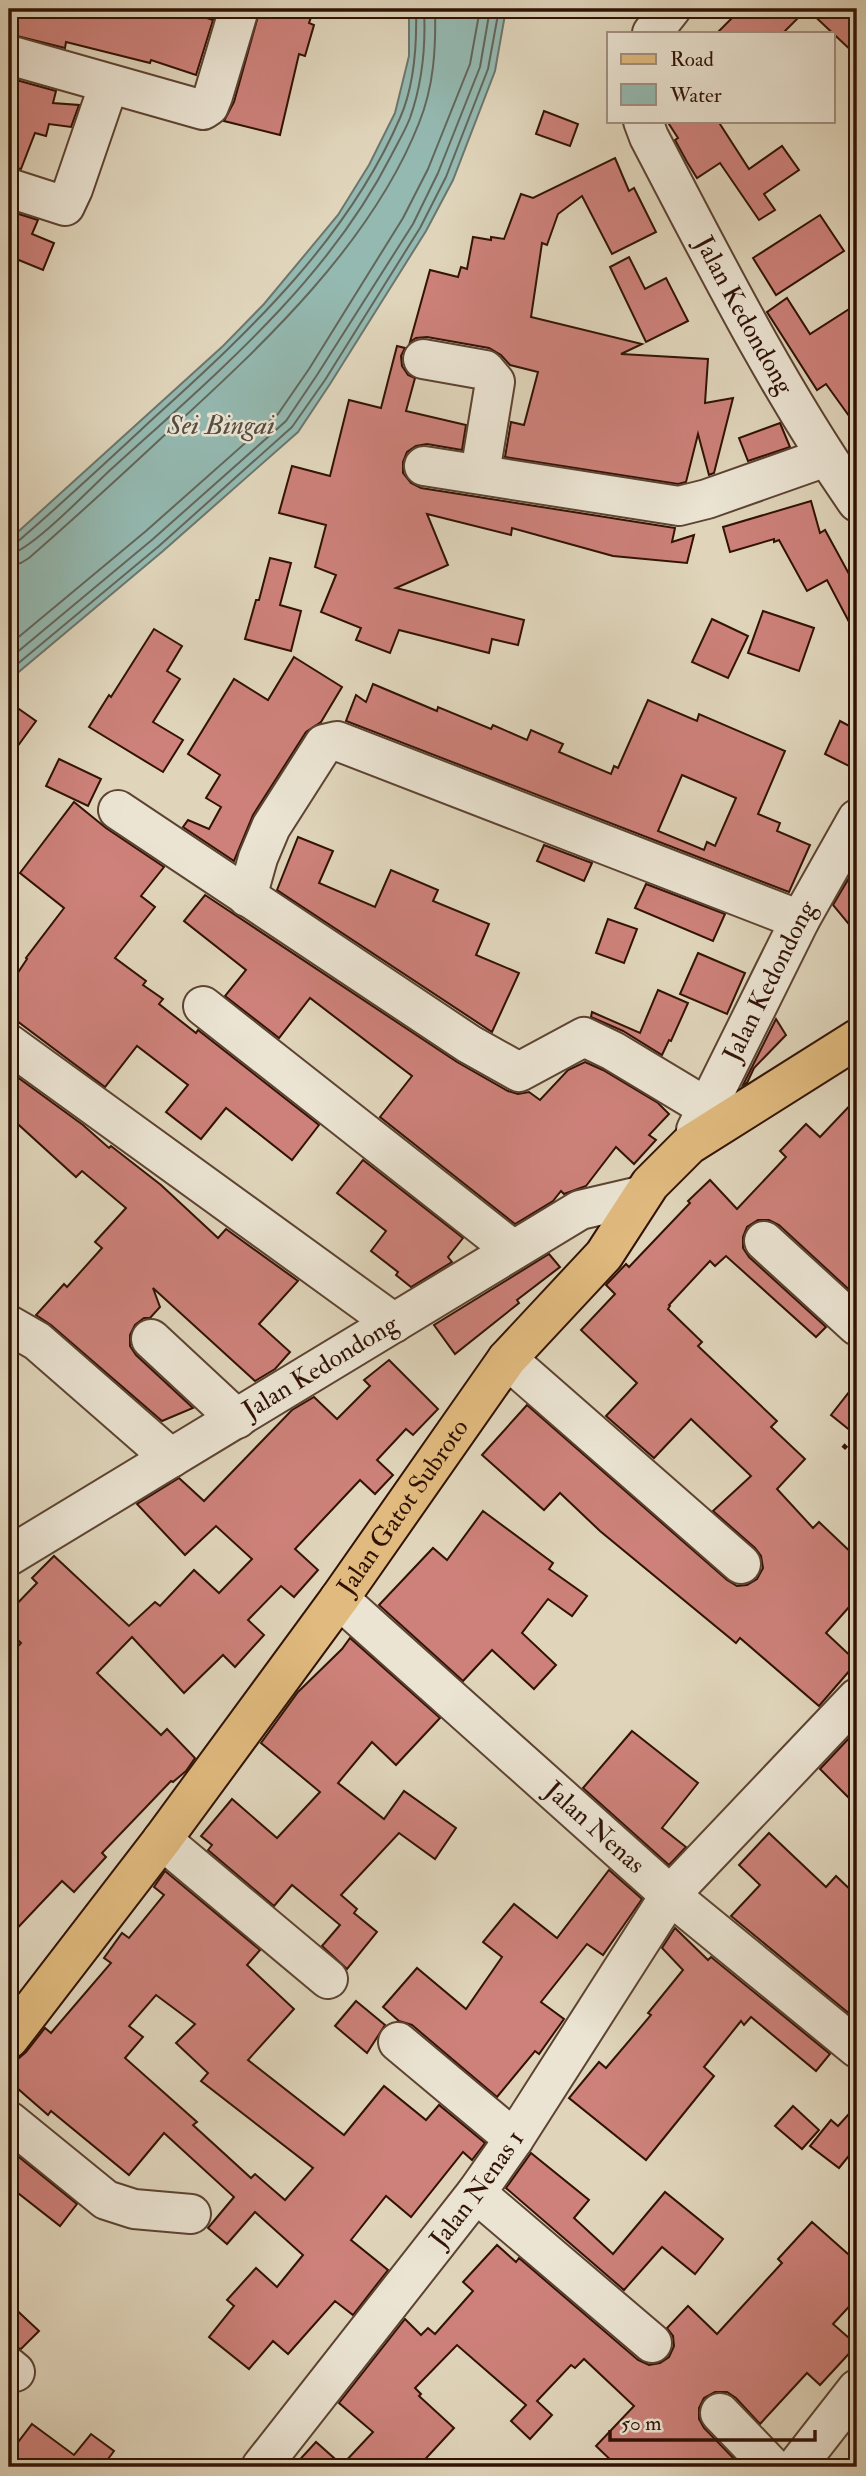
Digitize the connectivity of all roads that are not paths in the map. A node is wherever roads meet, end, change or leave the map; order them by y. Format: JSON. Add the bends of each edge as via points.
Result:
{"nodes":[{"id":1,"x":239,"y":9,"type":"edge"},
{"id":2,"x":671,"y":9,"type":"edge"},
{"id":3,"x":653,"y":32,"type":"edge"},
{"id":4,"x":9,"y":55,"type":"edge"},
{"id":5,"x":108,"y":84,"type":"junction"},
{"id":6,"x":643,"y":122,"type":"edge"},
{"id":7,"x":9,"y":188,"type":"edge"},
{"id":8,"x":423,"y":359,"type":"dead end"},
{"id":9,"x":826,"y":457,"type":"junction"},
{"id":10,"x":424,"y":466,"type":"dead end"},
{"id":11,"x":480,"y":473,"type":"junction"},
{"id":12,"x":857,"y":502,"type":"edge"},
{"id":13,"x":118,"y":810,"type":"dead end"},
{"id":14,"x":857,"y":819,"type":"edge"},
{"id":15,"x":247,"y":897,"type":"junction"},
{"id":16,"x":800,"y":920,"type":"junction"},
{"id":17,"x":204,"y":1006,"type":"dead end"},
{"id":18,"x":857,"y":1039,"type":"edge"},
{"id":19,"x":9,"y":1044,"type":"edge"},
{"id":20,"x":706,"y":1107,"type":"junction"},
{"id":21,"x":689,"y":1145,"type":"junction"},
{"id":22,"x":640,"y":1196,"type":"junction"},
{"id":23,"x":764,"y":1241,"type":"dead end"},
{"id":24,"x":513,"y":1250,"type":"junction"},
{"id":25,"x":394,"y":1323,"type":"junction"},
{"id":26,"x":9,"y":1325,"type":"edge"},
{"id":27,"x":857,"y":1326,"type":"edge"},
{"id":28,"x":151,"y":1339,"type":"dead end"},
{"id":29,"x":507,"y":1359,"type":"junction"},
{"id":30,"x":237,"y":1419,"type":"junction"},
{"id":31,"x":172,"y":1458,"type":"junction"},
{"id":32,"x":9,"y":1556,"type":"edge"},
{"id":33,"x":741,"y":1564,"type":"dead end"},
{"id":34,"x":339,"y":1599,"type":"junction"},
{"id":35,"x":857,"y":1698,"type":"edge"},
{"id":36,"x":162,"y":1840,"type":"junction"},
{"id":37,"x":670,"y":1895,"type":"junction"},
{"id":38,"x":328,"y":1979,"type":"dead end"},
{"id":39,"x":9,"y":2039,"type":"edge"},
{"id":40,"x":398,"y":2042,"type":"dead end"},
{"id":41,"x":857,"y":2048,"type":"edge"},
{"id":42,"x":9,"y":2121,"type":"edge"},
{"id":43,"x":514,"y":2139,"type":"junction"},
{"id":44,"x":476,"y":2193,"type":"junction"},
{"id":45,"x":191,"y":2214,"type":"dead end"},
{"id":46,"x":653,"y":2343,"type":"dead end"},
{"id":47,"x":720,"y":2413,"type":"dead end"},
{"id":48,"x":850,"y":2415,"type":"edge"},
{"id":49,"x":261,"y":2467,"type":"edge"},
{"id":50,"x":772,"y":2467,"type":"edge"},
{"id":51,"x":796,"y":2467,"type":"edge"}],
"edges":[{"from":1,"to":5,"type":"street","via":[[213,96],[204,110]]},
{"from":2,"to":3,"type":"street"},
{"from":4,"to":5,"type":"street"},
{"from":5,"to":7,"type":"street","via":[[65,206]]},
{"from":6,"to":9,"type":"street","name":"Jalan Kedondong","via":[[761,349]]},
{"from":8,"to":11,"type":"street","via":[[485,370],[495,383]]},
{"from":9,"to":11,"type":"street","via":[[679,506]]},
{"from":9,"to":12,"type":"street","name":"Jalan Kedondong"},
{"from":10,"to":11,"type":"street"},
{"from":13,"to":15,"type":"street"},
{"from":14,"to":16,"type":"street","name":"Jalan Kedondong"},
{"from":15,"to":16,"type":"street","via":[[271,827],[324,744],[337,741]]},
{"from":15,"to":20,"type":"street","via":[[469,1044],[519,1072],[584,1037]]},
{"from":16,"to":20,"type":"street","name":"Jalan Kedondong"},
{"from":17,"to":24,"type":"street"},
{"from":18,"to":21,"type":"main road","name":"Jalan Gatot Subroto"},
{"from":19,"to":25,"type":"street"},
{"from":20,"to":21,"type":"street","name":"Jalan Kedondong"},
{"from":21,"to":22,"type":"main road","name":"Jalan Gatot Subroto"},
{"from":22,"to":24,"type":"street","name":"Jalan Kedondong","via":[[580,1210]]},
{"from":22,"to":29,"type":"main road","name":"Jalan Gatot Subroto","via":[[604,1255]]},
{"from":23,"to":27,"type":"street"},
{"from":24,"to":25,"type":"street","name":"Jalan Kedondong"},
{"from":25,"to":30,"type":"street","name":"Jalan Kedondong"},
{"from":26,"to":31,"type":"street","via":[[37,1341]]},
{"from":28,"to":30,"type":"street"},
{"from":29,"to":33,"type":"street"},
{"from":29,"to":34,"type":"main road","name":"Jalan Gatot Subroto"},
{"from":30,"to":31,"type":"street","name":"Jalan Kedondong"},
{"from":31,"to":32,"type":"street","name":"Jalan Kedondong"},
{"from":34,"to":36,"type":"main road","name":"Jalan Gatot Subroto"},
{"from":34,"to":37,"type":"street","name":"Jalan Nenas"},
{"from":35,"to":37,"type":"street","name":"Jalan Nenas 1"},
{"from":36,"to":38,"type":"street"},
{"from":36,"to":39,"type":"main road","name":"Jalan Gatot Subroto"},
{"from":37,"to":41,"type":"street","name":"Jalan Nenas"},
{"from":37,"to":43,"type":"street","name":"Jalan Nenas 1"},
{"from":40,"to":43,"type":"street"},
{"from":42,"to":45,"type":"street","via":[[106,2200],[134,2209]]},
{"from":43,"to":44,"type":"street","name":"Jalan Nenas 1"},
{"from":44,"to":46,"type":"street"},
{"from":44,"to":49,"type":"street","name":"Jalan Nenas 1"},
{"from":47,"to":50,"type":"street"},
{"from":48,"to":51,"type":"street"}]}
